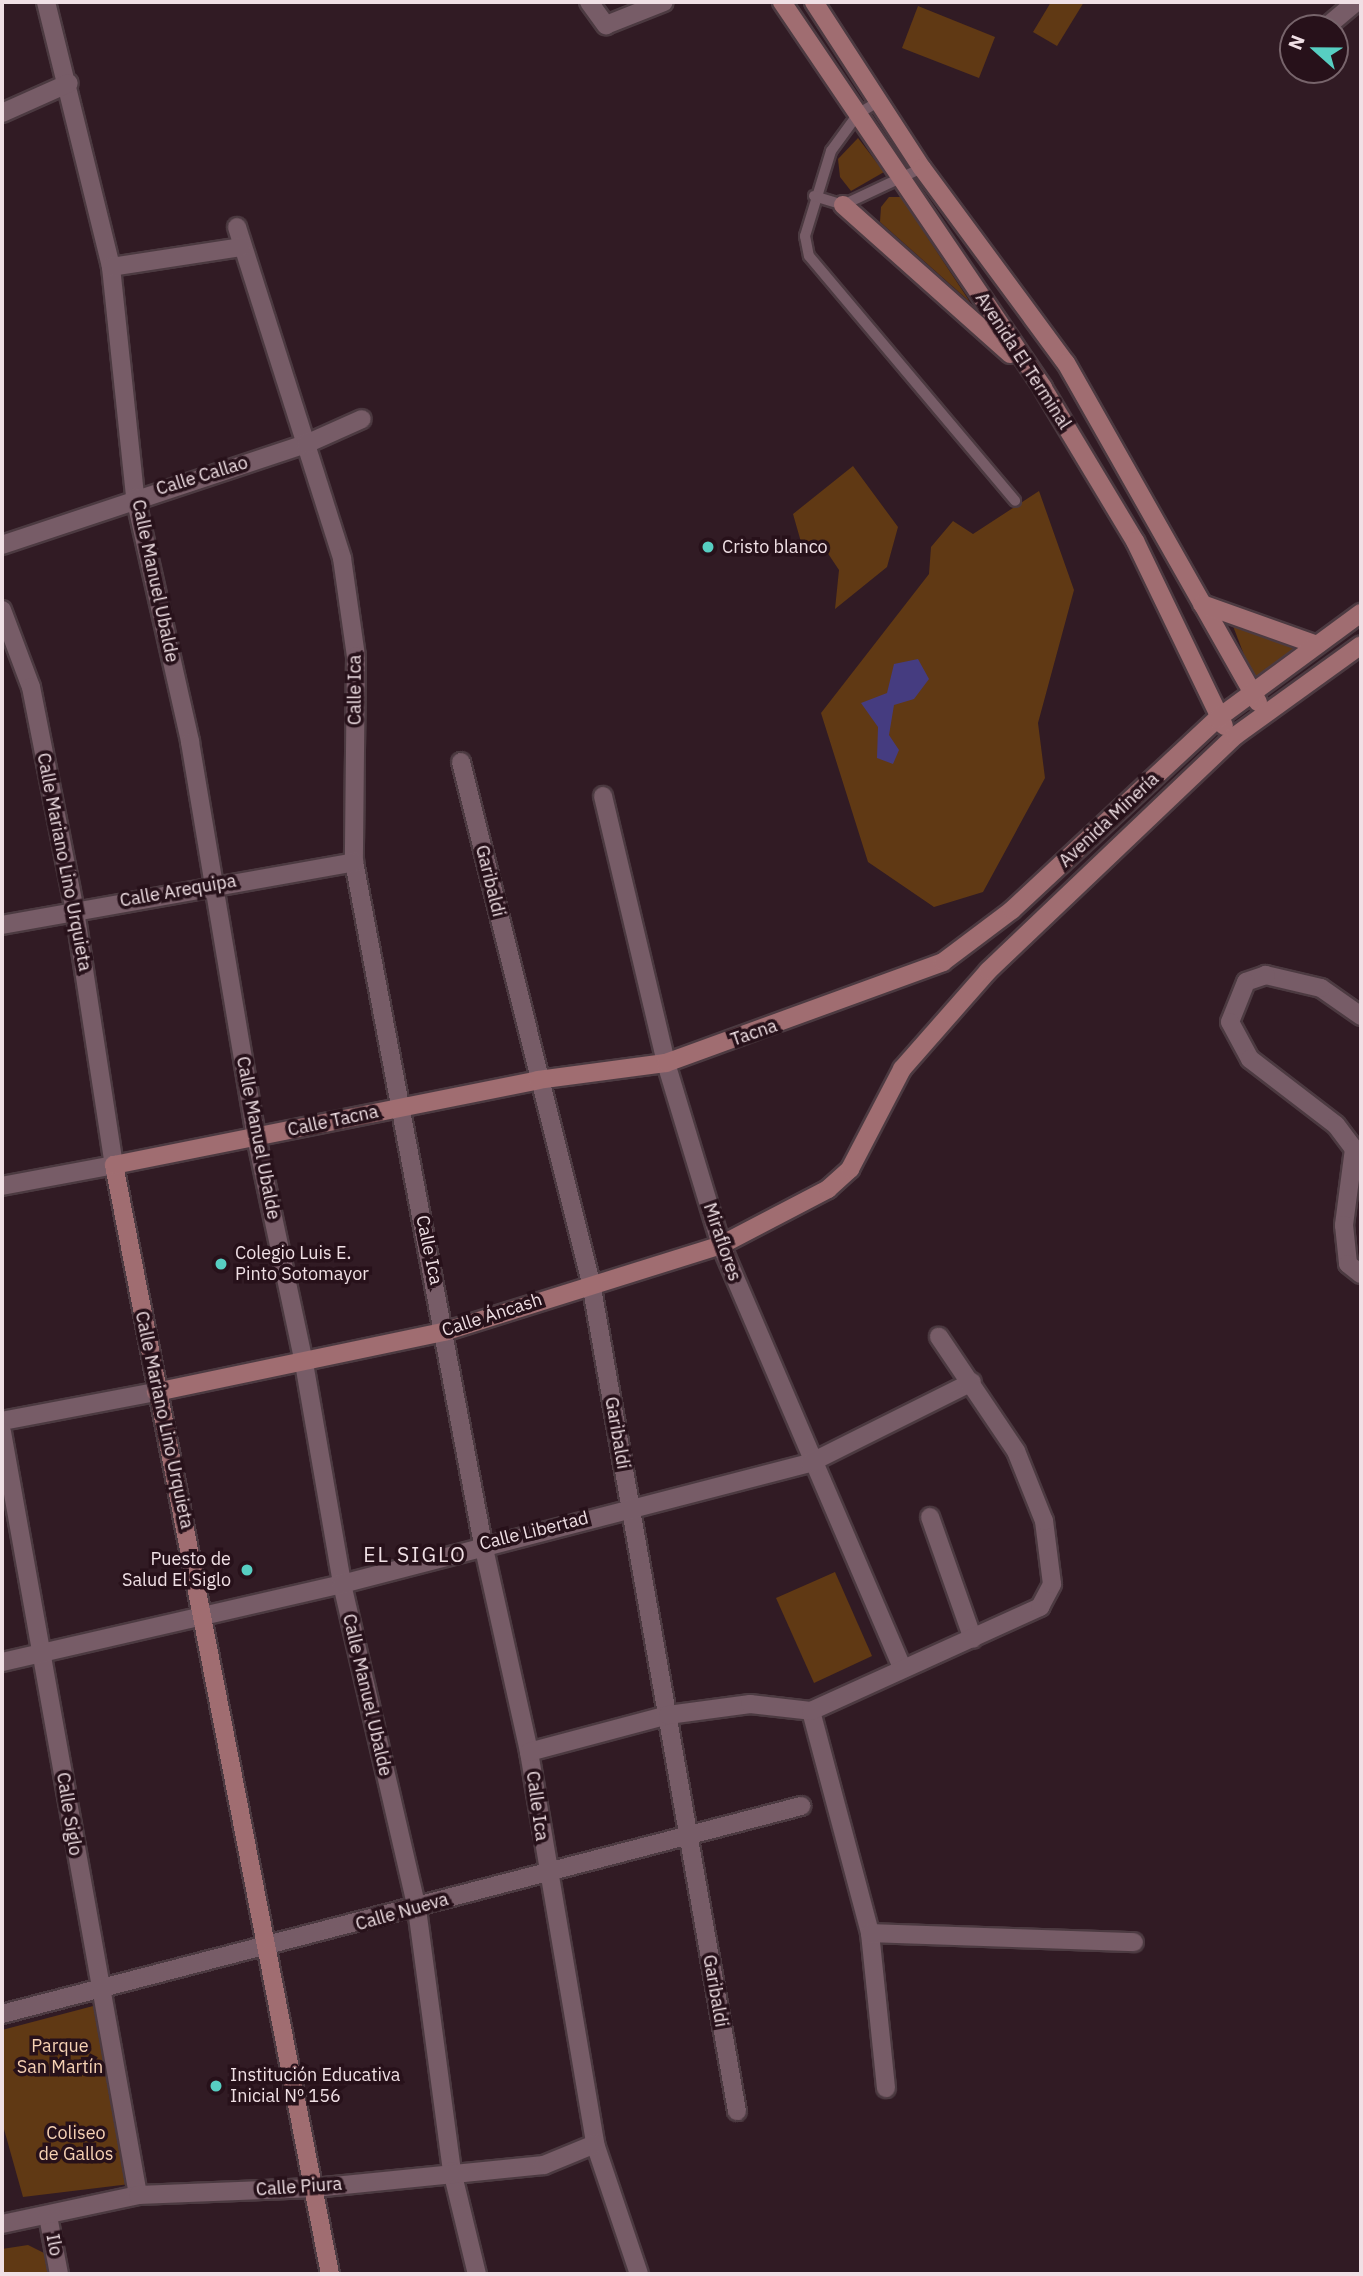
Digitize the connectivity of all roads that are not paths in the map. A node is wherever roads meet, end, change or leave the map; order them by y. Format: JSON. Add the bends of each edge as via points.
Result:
{"nodes":[{"id":1,"x":46,"y":2,"type":"edge"},
{"id":2,"x":589,"y":2,"type":"edge"},
{"id":3,"x":664,"y":2,"type":"edge"},
{"id":4,"x":782,"y":2,"type":"edge"},
{"id":5,"x":814,"y":2,"type":"edge"},
{"id":6,"x":1356,"y":2,"type":"edge"},
{"id":7,"x":1342,"y":14,"type":"edge"},
{"id":8,"x":69,"y":83,"type":"junction"},
{"id":9,"x":881,"y":100,"type":"junction"},
{"id":10,"x":2,"y":113,"type":"edge"},
{"id":11,"x":858,"y":114,"type":"junction"},
{"id":12,"x":922,"y":168,"type":"junction"},
{"id":13,"x":901,"y":181,"type":"junction"},
{"id":14,"x":814,"y":196,"type":"junction"},
{"id":15,"x":843,"y":205,"type":"junction"},
{"id":16,"x":237,"y":228,"type":"dead end"},
{"id":17,"x":241,"y":247,"type":"junction"},
{"id":18,"x":111,"y":267,"type":"junction"},
{"id":19,"x":1043,"y":388,"type":"junction"},
{"id":20,"x":362,"y":419,"type":"dead end"},
{"id":21,"x":306,"y":444,"type":"junction"},
{"id":22,"x":135,"y":497,"type":"junction"},
{"id":23,"x":1015,"y":501,"type":"dead end"},
{"id":24,"x":1161,"y":525,"type":"junction"},
{"id":25,"x":1135,"y":541,"type":"junction"},
{"id":26,"x":2,"y":545,"type":"edge"},
{"id":27,"x":1202,"y":604,"type":"junction"},
{"id":28,"x":2,"y":610,"type":"edge"},
{"id":29,"x":1361,"y":613,"type":"edge"},
{"id":30,"x":1317,"y":645,"type":"junction"},
{"id":31,"x":1361,"y":645,"type":"edge"},
{"id":32,"x":1352,"y":655,"type":"edge"},
{"id":33,"x":1252,"y":695,"type":"junction"},
{"id":34,"x":1268,"y":712,"type":"junction"},
{"id":35,"x":1217,"y":719,"type":"junction"},
{"id":36,"x":1235,"y":736,"type":"junction"},
{"id":37,"x":461,"y":762,"type":"dead end"},
{"id":38,"x":603,"y":796,"type":"dead end"},
{"id":39,"x":354,"y":862,"type":"junction"},
{"id":40,"x":215,"y":883,"type":"junction"},
{"id":41,"x":75,"y":911,"type":"junction"},
{"id":42,"x":2,"y":925,"type":"edge"},
{"id":43,"x":843,"y":1003,"type":"joint"},
{"id":44,"x":1361,"y":1016,"type":"edge"},
{"id":45,"x":666,"y":1063,"type":"junction"},
{"id":46,"x":902,"y":1069,"type":"joint"},
{"id":47,"x":538,"y":1080,"type":"junction"},
{"id":48,"x":398,"y":1108,"type":"junction"},
{"id":49,"x":256,"y":1137,"type":"junction"},
{"id":50,"x":114,"y":1165,"type":"junction"},
{"id":51,"x":2,"y":1185,"type":"edge"},
{"id":52,"x":721,"y":1244,"type":"junction"},
{"id":53,"x":1361,"y":1274,"type":"edge"},
{"id":54,"x":591,"y":1283,"type":"junction"},
{"id":55,"x":447,"y":1331,"type":"junction"},
{"id":56,"x":939,"y":1338,"type":"dead end"},
{"id":57,"x":304,"y":1363,"type":"junction"},
{"id":58,"x":972,"y":1382,"type":"junction"},
{"id":59,"x":156,"y":1392,"type":"junction"},
{"id":60,"x":2,"y":1421,"type":"edge"},
{"id":61,"x":2,"y":1432,"type":"edge"},
{"id":62,"x":810,"y":1463,"type":"junction"},
{"id":63,"x":630,"y":1506,"type":"junction"},
{"id":64,"x":930,"y":1517,"type":"dead end"},
{"id":65,"x":483,"y":1544,"type":"junction"},
{"id":66,"x":342,"y":1584,"type":"junction"},
{"id":67,"x":205,"y":1615,"type":"junction"},
{"id":68,"x":973,"y":1639,"type":"junction"},
{"id":69,"x":44,"y":1653,"type":"junction"},
{"id":70,"x":2,"y":1662,"type":"edge"},
{"id":71,"x":901,"y":1667,"type":"junction"},
{"id":72,"x":811,"y":1711,"type":"junction"},
{"id":73,"x":668,"y":1715,"type":"junction"},
{"id":74,"x":529,"y":1752,"type":"junction"},
{"id":75,"x":801,"y":1806,"type":"dead end"},
{"id":76,"x":693,"y":1832,"type":"junction"},
{"id":77,"x":545,"y":1868,"type":"junction"},
{"id":78,"x":416,"y":1909,"type":"junction"},
{"id":79,"x":870,"y":1933,"type":"junction"},
{"id":80,"x":1134,"y":1942,"type":"dead end"},
{"id":81,"x":266,"y":1949,"type":"junction"},
{"id":82,"x":97,"y":1991,"type":"junction"},
{"id":83,"x":2,"y":2014,"type":"edge"},
{"id":84,"x":886,"y":2088,"type":"dead end"},
{"id":85,"x":737,"y":2111,"type":"dead end"},
{"id":86,"x":595,"y":2144,"type":"junction"},
{"id":87,"x":452,"y":2171,"type":"junction"},
{"id":88,"x":314,"y":2188,"type":"junction"},
{"id":89,"x":138,"y":2195,"type":"junction"},
{"id":90,"x":48,"y":2216,"type":"junction"},
{"id":91,"x":2,"y":2224,"type":"edge"},
{"id":92,"x":59,"y":2274,"type":"edge"},
{"id":93,"x":330,"y":2274,"type":"edge"},
{"id":94,"x":477,"y":2274,"type":"edge"},
{"id":95,"x":639,"y":2274,"type":"edge"}],
"edges":[{"from":1,"to":8,"type":"street","name":"Calle Manuel Ubalde"},
{"from":2,"to":3,"type":"street","via":[[606,25]]},
{"from":4,"to":11,"type":"main road","name":"Avenida El Terminal"},
{"from":5,"to":9,"type":"main road","name":"Avenida El Terminal"},
{"from":6,"to":7,"type":"street"},
{"from":8,"to":10,"type":"street"},
{"from":8,"to":18,"type":"street","name":"Calle Manuel Ubalde"},
{"from":9,"to":11,"type":"lane"},
{"from":9,"to":12,"type":"main road","name":"Avenida El Terminal"},
{"from":11,"to":13,"type":"main road","name":"Avenida El Terminal"},
{"from":11,"to":14,"type":"lane","via":[[831,151]]},
{"from":12,"to":13,"type":"lane"},
{"from":12,"to":24,"type":"main road","name":"Avenida El Terminal","via":[[1066,363]]},
{"from":13,"to":15,"type":"lane"},
{"from":13,"to":19,"type":"main road","name":"Avenida El Terminal"},
{"from":14,"to":15,"type":"lane"},
{"from":14,"to":23,"type":"lane","via":[[805,236],[809,256]]},
{"from":15,"to":19,"type":"main road","via":[[969,313]]},
{"from":16,"to":17,"type":"street","name":"Calle Ica"},
{"from":17,"to":18,"type":"street"},
{"from":17,"to":21,"type":"street","name":"Calle Ica"},
{"from":18,"to":22,"type":"street","name":"Calle Manuel Ubalde"},
{"from":19,"to":25,"type":"main road","name":"Avenida El Terminal"},
{"from":20,"to":21,"type":"street","name":"Calle Callao"},
{"from":21,"to":22,"type":"street","name":"Calle Callao"},
{"from":21,"to":39,"type":"street","name":"Calle Ica","via":[[353,617]]},
{"from":22,"to":26,"type":"street","name":"Calle Callao"},
{"from":22,"to":40,"type":"street","name":"Calle Manuel Ubalde"},
{"from":24,"to":25,"type":"main road"},
{"from":24,"to":27,"type":"main road","name":"Avenida El Terminal"},
{"from":25,"to":35,"type":"main road","name":"Avenida El Terminal"},
{"from":27,"to":30,"type":"main road"},
{"from":27,"to":33,"type":"main road","name":"Avenida El Terminal"},
{"from":28,"to":41,"type":"street","name":"Calle Mariano Lino Urquieta","via":[[31,687]]},
{"from":29,"to":30,"type":"main road","name":"Avenida Minería"},
{"from":30,"to":33,"type":"main road","name":"Avenida Minería"},
{"from":31,"to":32,"type":"main road","name":"Avenida Minería"},
{"from":32,"to":34,"type":"main road","name":"Avenida Minería"},
{"from":33,"to":34,"type":"main road","name":"Avenida El Terminal"},
{"from":33,"to":35,"type":"main road","name":"Avenida Minería"},
{"from":34,"to":36,"type":"main road","name":"Avenida Minería"},
{"from":35,"to":36,"type":"main road","name":"Avenida El Terminal"},
{"from":35,"to":43,"type":"main road","name":"Avenida Minería","via":[[1002,917],[943,962]]},
{"from":36,"to":46,"type":"main road","name":"Avenida Minería","via":[[988,971]]},
{"from":37,"to":47,"type":"street","name":"Garibaldi"},
{"from":38,"to":45,"type":"street","name":"Miraflores"},
{"from":39,"to":40,"type":"street","name":"Calle Arequipa"},
{"from":39,"to":48,"type":"street","name":"Calle Ica"},
{"from":40,"to":41,"type":"street","name":"Calle Arequipa"},
{"from":40,"to":49,"type":"street","name":"Calle Manuel Ubalde"},
{"from":41,"to":42,"type":"street","name":"Calle Arequipa"},
{"from":41,"to":50,"type":"street","name":"Calle Mariano Lino Urquieta"},
{"from":43,"to":45,"type":"main road","name":"Tacna"},
{"from":44,"to":53,"type":"street","via":[[1321,988],[1266,975],[1246,982],[1230,1022],[1250,1059],[1336,1125],[1353,1149],[1344,1225],[1348,1265]]},
{"from":45,"to":47,"type":"main road","name":"Calle Tacna"},
{"from":45,"to":52,"type":"street","name":"Miraflores"},
{"from":46,"to":52,"type":"main road","name":"Calle Áncash","via":[[850,1169],[828,1189]]},
{"from":47,"to":48,"type":"main road","name":"Calle Tacna"},
{"from":47,"to":54,"type":"street","name":"Garibaldi"},
{"from":48,"to":49,"type":"main road","name":"Calle Tacna"},
{"from":48,"to":55,"type":"street","name":"Calle Ica"},
{"from":49,"to":50,"type":"main road","name":"Calle Tacna"},
{"from":49,"to":57,"type":"street","name":"Calle Manuel Ubalde"},
{"from":50,"to":51,"type":"street","name":"Calle Tacna"},
{"from":50,"to":59,"type":"main road","name":"Calle Mariano Lino Urquieta"},
{"from":52,"to":54,"type":"main road","name":"Calle Áncash"},
{"from":52,"to":62,"type":"street","name":"Miraflores"},
{"from":54,"to":55,"type":"main road","name":"Calle Áncash"},
{"from":54,"to":63,"type":"street","name":"Garibaldi"},
{"from":55,"to":57,"type":"main road","name":"Calle Áncash"},
{"from":55,"to":65,"type":"street","name":"Calle Ica"},
{"from":56,"to":58,"type":"street"},
{"from":57,"to":59,"type":"main road","name":"Calle Áncash"},
{"from":57,"to":66,"type":"street","name":"Calle Manuel Ubalde"},
{"from":58,"to":62,"type":"street","name":"Calle Libertad"},
{"from":58,"to":68,"type":"street","via":[[1016,1451],[1044,1521],[1052,1584],[1040,1607]]},
{"from":59,"to":60,"type":"street","name":"Calle Áncash"},
{"from":59,"to":67,"type":"main road","name":"Calle Mariano Lino Urquieta"},
{"from":61,"to":69,"type":"street","name":"Calle Siglo"},
{"from":62,"to":63,"type":"street","name":"Calle Libertad"},
{"from":62,"to":71,"type":"street","name":"Miraflores"},
{"from":63,"to":65,"type":"street","name":"Calle Libertad"},
{"from":63,"to":73,"type":"street","name":"Garibaldi"},
{"from":64,"to":68,"type":"street"},
{"from":65,"to":66,"type":"street","name":"Calle Libertad"},
{"from":65,"to":74,"type":"street","name":"Calle Ica"},
{"from":66,"to":67,"type":"street","name":"Calle Libertad"},
{"from":66,"to":78,"type":"street","name":"Calle Manuel Ubalde"},
{"from":67,"to":69,"type":"street","name":"Calle Libertad"},
{"from":67,"to":81,"type":"main road","name":"Calle Mariano Lino Urquieta"},
{"from":68,"to":71,"type":"street"},
{"from":69,"to":70,"type":"street","name":"Calle Libertad"},
{"from":69,"to":82,"type":"street","name":"Calle Siglo"},
{"from":71,"to":72,"type":"street"},
{"from":72,"to":73,"type":"street","via":[[750,1704]]},
{"from":72,"to":79,"type":"street"},
{"from":73,"to":74,"type":"street"},
{"from":73,"to":76,"type":"street","name":"Garibaldi"},
{"from":74,"to":77,"type":"street","name":"Calle Ica"},
{"from":75,"to":76,"type":"street","name":"Calle Nueva"},
{"from":76,"to":77,"type":"street","name":"Calle Nueva"},
{"from":76,"to":85,"type":"street","name":"Garibaldi"},
{"from":77,"to":78,"type":"street","name":"Calle Nueva"},
{"from":77,"to":86,"type":"street","name":"Calle Ica"},
{"from":78,"to":81,"type":"street","name":"Calle Nueva"},
{"from":78,"to":87,"type":"street","name":"Calle Manuel Ubalde"},
{"from":79,"to":80,"type":"street"},
{"from":79,"to":84,"type":"street"},
{"from":81,"to":82,"type":"street","name":"Calle Nueva"},
{"from":81,"to":88,"type":"main road","name":"Calle Mariano Lino Urquieta"},
{"from":82,"to":83,"type":"street","name":"Calle Nueva"},
{"from":82,"to":89,"type":"street","name":"Calle Siglo"},
{"from":86,"to":87,"type":"street","name":"Calle Piura","via":[[544,2165]]},
{"from":86,"to":95,"type":"street","name":"Calle Ica"},
{"from":87,"to":88,"type":"street","name":"Calle Piura"},
{"from":87,"to":94,"type":"street","name":"Calle Manuel Ubalde"},
{"from":88,"to":89,"type":"street","name":"Calle Piura"},
{"from":88,"to":93,"type":"main road","name":"Calle Mariano Lino Urquieta"},
{"from":89,"to":90,"type":"street","name":"Calle Piura"},
{"from":90,"to":91,"type":"street","name":"Calle Piura"},
{"from":90,"to":92,"type":"street","name":"Ilo"}]}
